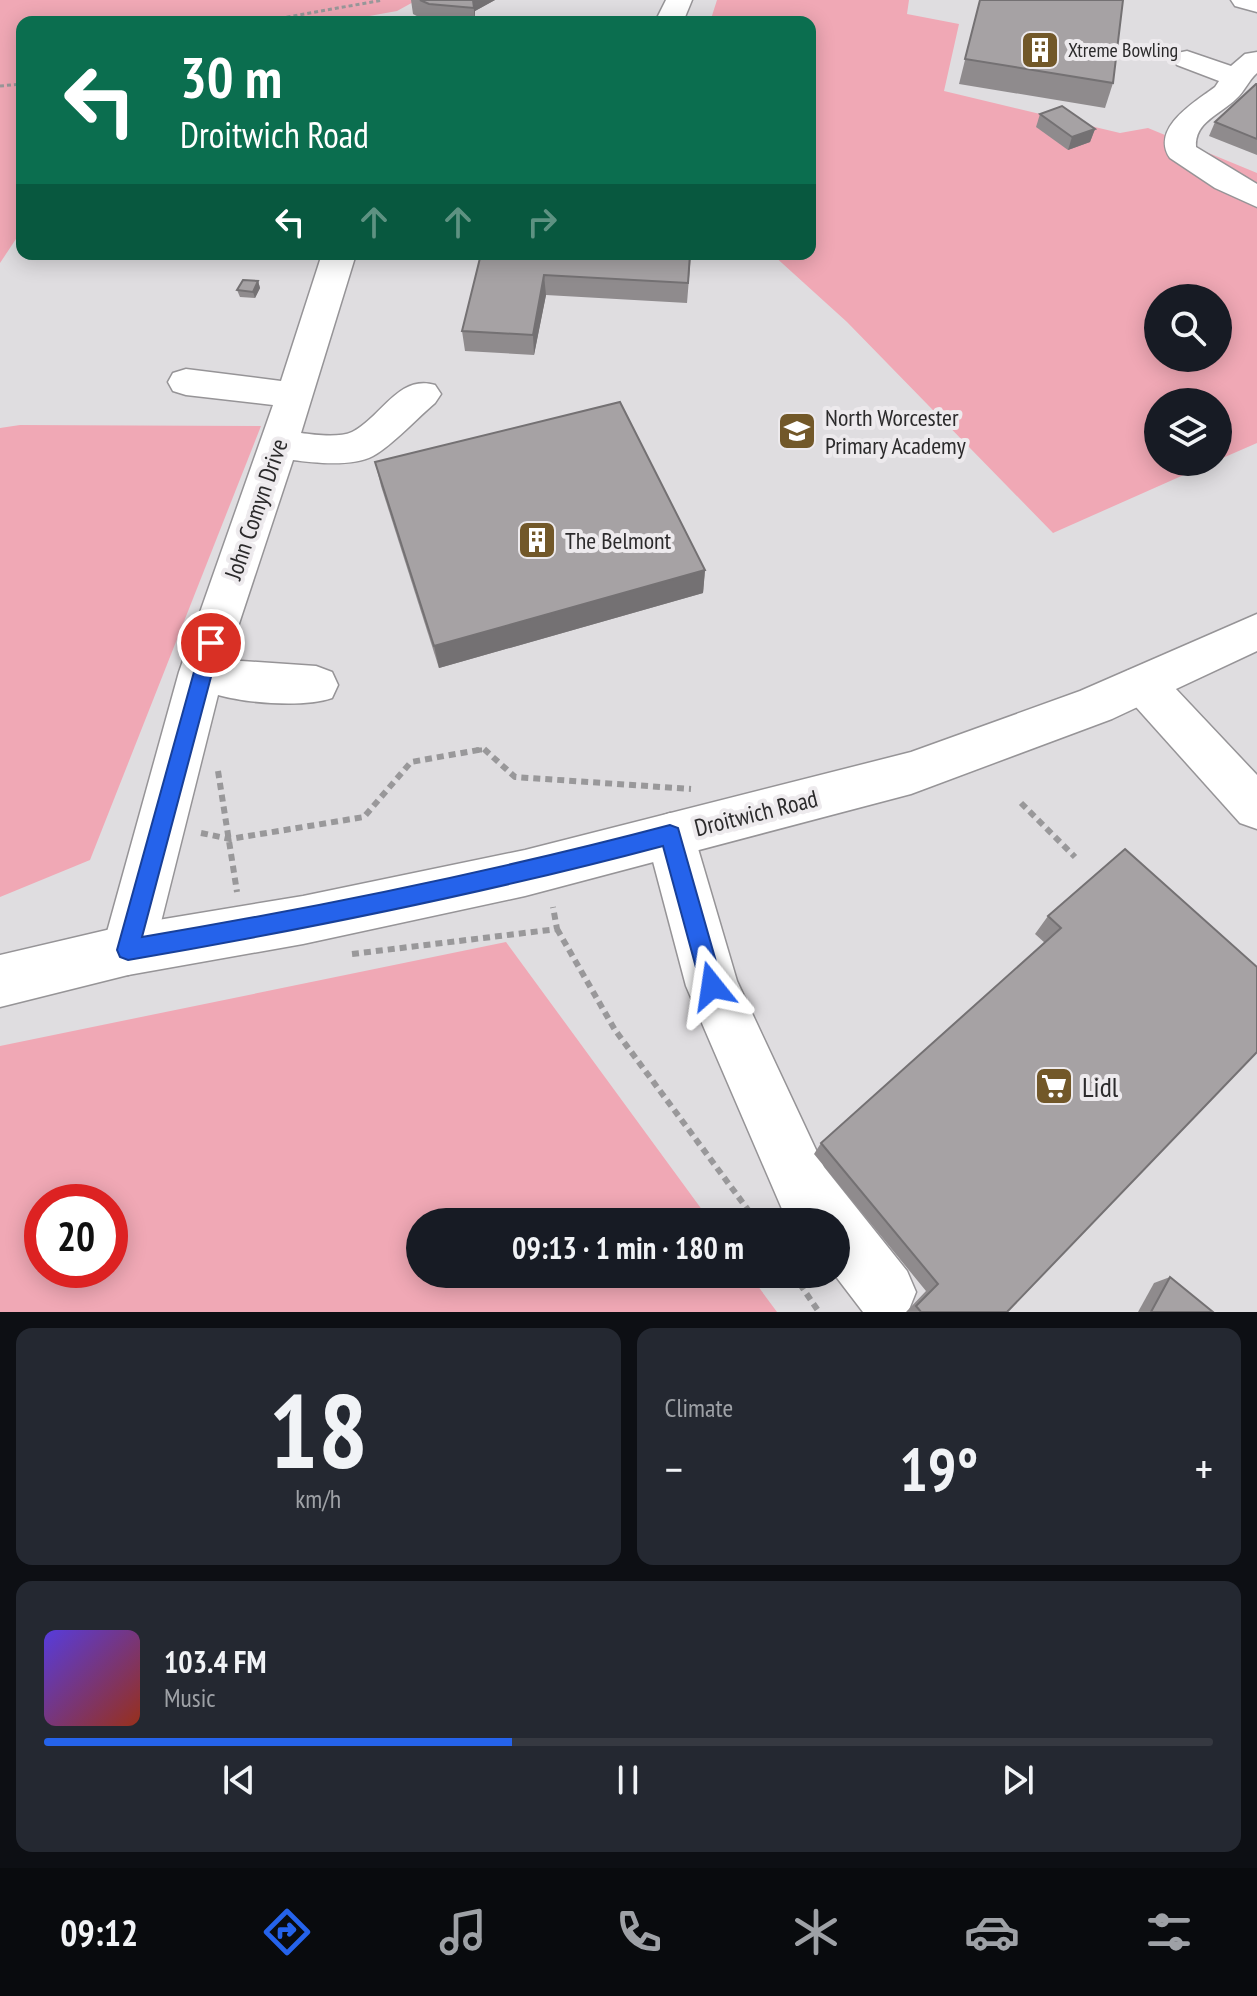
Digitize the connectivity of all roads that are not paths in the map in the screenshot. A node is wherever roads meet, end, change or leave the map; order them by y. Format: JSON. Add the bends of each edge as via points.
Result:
{"nodes":[{"id":1,"x":1244,"y":0,"type":"edge"},
{"id":2,"x":1257,"y":4,"type":"edge"},
{"id":3,"x":1257,"y":58,"type":"edge"},
{"id":4,"x":1187,"y":59,"type":"dead end"},
{"id":5,"x":1235,"y":77,"type":"junction"},
{"id":6,"x":1180,"y":138,"type":"junction"},
{"id":7,"x":1257,"y":170,"type":"edge"},
{"id":8,"x":1257,"y":197,"type":"edge"},
{"id":9,"x":337,"y":260,"type":"edge"},
{"id":10,"x":186,"y":382,"type":"dead end"},
{"id":11,"x":422,"y":394,"type":"dead end"},
{"id":12,"x":293,"y":395,"type":"junction"},
{"id":13,"x":279,"y":444,"type":"junction"},
{"id":14,"x":1257,"y":632,"type":"edge"},
{"id":15,"x":201,"y":672,"type":"junction"},
{"id":16,"x":1143,"y":684,"type":"junction"},
{"id":17,"x":316,"y":685,"type":"dead end"},
{"id":18,"x":1257,"y":808,"type":"edge"},
{"id":19,"x":670,"y":835,"type":"junction"},
{"id":20,"x":128,"y":950,"type":"junction"},
{"id":21,"x":0,"y":981,"type":"edge"},
{"id":22,"x":819,"y":1208,"type":"edge"},
{"id":23,"x":850,"y":1247,"type":"edge"},
{"id":24,"x":886,"y":1292,"type":"dead end"}],
"edges":[{"from":1,"to":2,"type":"main road"},
{"from":3,"to":5,"type":"main road"},
{"from":4,"to":5,"type":"main road"},
{"from":5,"to":6,"type":"main road","via":[[1227,92],[1189,121]]},
{"from":6,"to":7,"type":"main road"},
{"from":6,"to":8,"type":"main road","via":[[1181,151]]},
{"from":9,"to":12,"type":"main road","name":"John Comyn Drive"},
{"from":10,"to":12,"type":"main road"},
{"from":11,"to":13,"type":"main road","via":[[360,446],[313,449]]},
{"from":12,"to":13,"type":"main road","name":"John Comyn Drive"},
{"from":13,"to":15,"type":"main road","name":"John Comyn Drive"},
{"from":14,"to":16,"type":"main road","name":"Droitwich Road"},
{"from":15,"to":17,"type":"main road","via":[[232,680]]},
{"from":15,"to":20,"type":"main road","name":"John Comyn Drive"},
{"from":16,"to":18,"type":"main road"},
{"from":16,"to":19,"type":"main road","name":"Droitwich Road","via":[[911,773]]},
{"from":19,"to":20,"type":"main road","name":"Droitwich Road","via":[[303,920]]},
{"from":19,"to":22,"type":"main road","via":[[712,986],[803,1188]]},
{"from":20,"to":21,"type":"main road","name":"Droitwich Road"},
{"from":23,"to":24,"type":"main road"}]}
